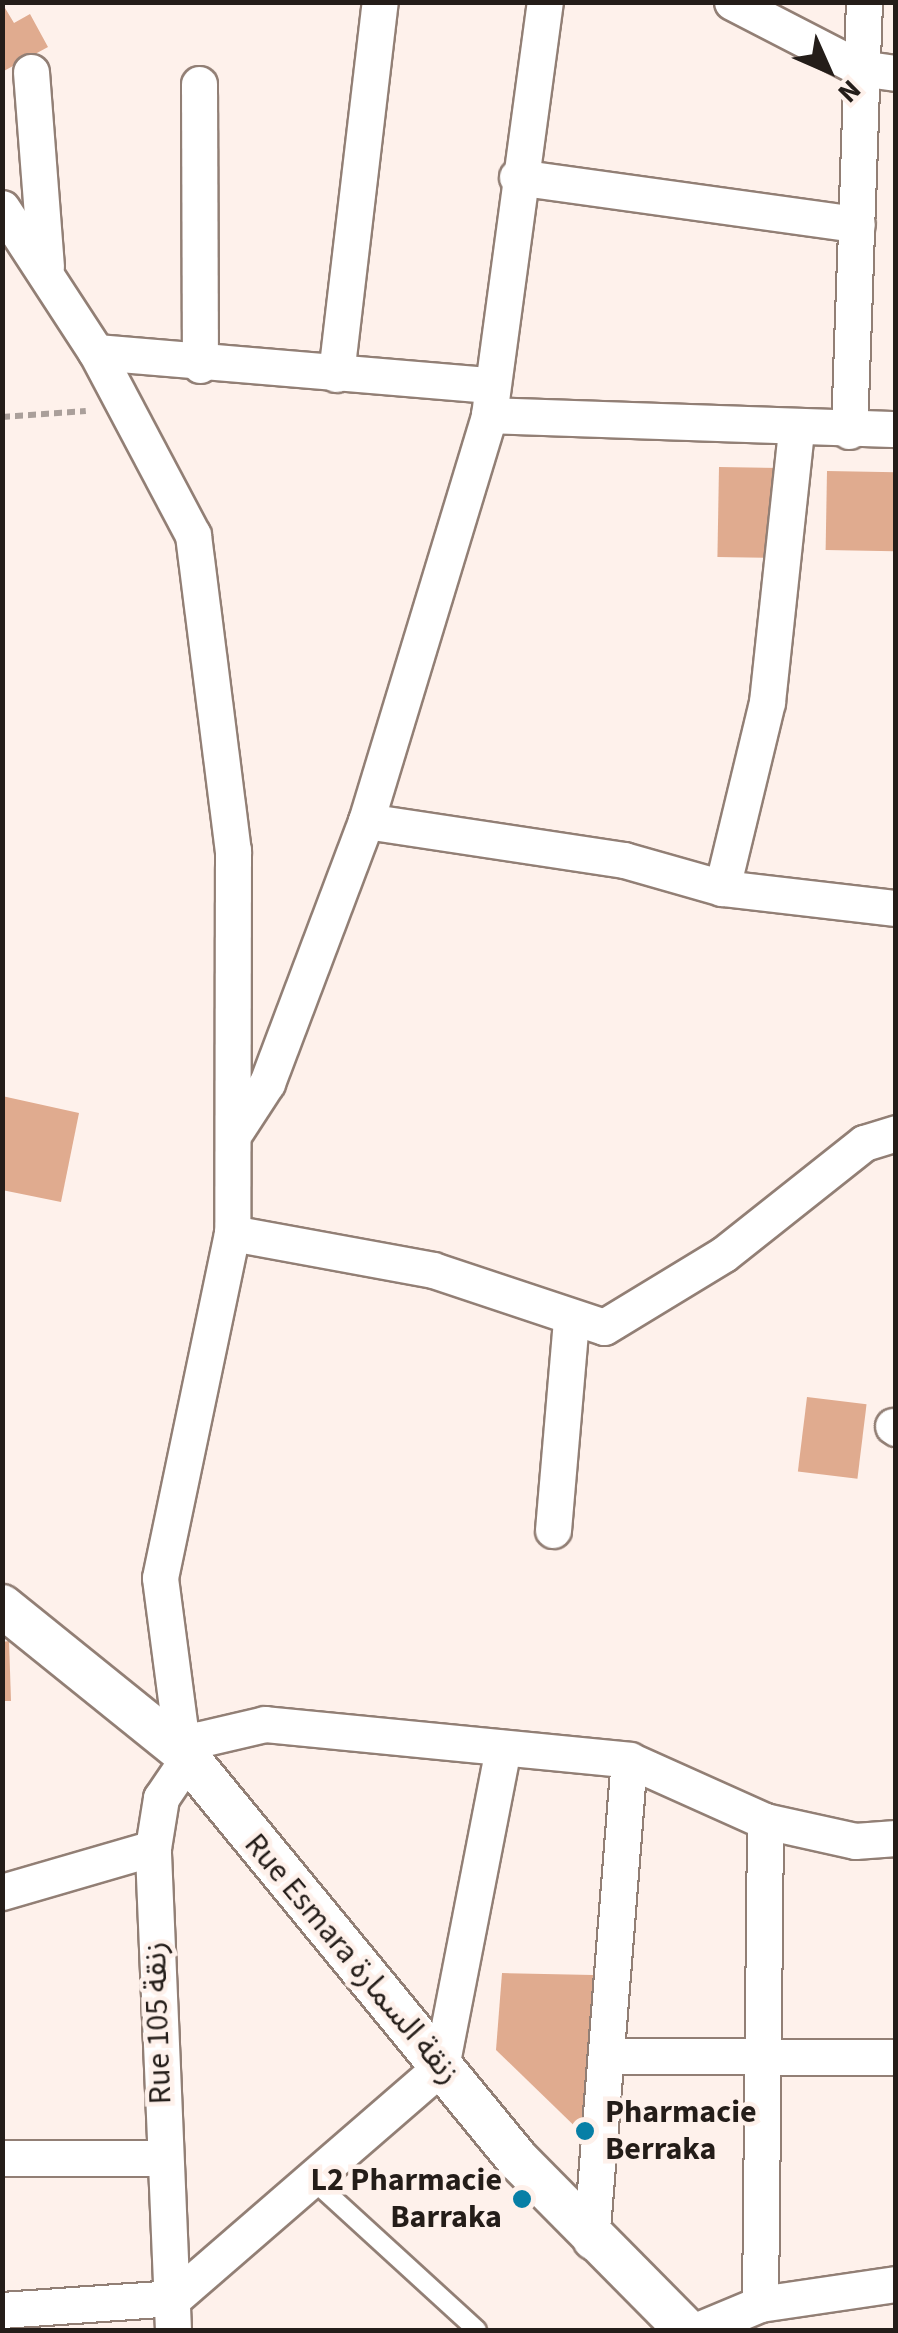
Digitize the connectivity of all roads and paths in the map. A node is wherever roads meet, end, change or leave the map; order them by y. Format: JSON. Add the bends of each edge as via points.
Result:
{"nodes":[{"id":1,"x":380,"y":2,"type":"edge"},
{"id":2,"x":544,"y":2,"type":"edge"},
{"id":3,"x":732,"y":2,"type":"edge"},
{"id":4,"x":864,"y":2,"type":"edge"},
{"id":5,"x":860,"y":68,"type":"junction"},
{"id":6,"x":31,"y":72,"type":"dead end"},
{"id":7,"x":896,"y":74,"type":"edge"},
{"id":8,"x":199,"y":84,"type":"dead end"},
{"id":9,"x":518,"y":178,"type":"junction"},
{"id":10,"x":2,"y":208,"type":"edge"},
{"id":11,"x":858,"y":224,"type":"junction"},
{"id":12,"x":50,"y":287,"type":"junction"},
{"id":13,"x":96,"y":352,"type":"junction"},
{"id":14,"x":200,"y":365,"type":"junction"},
{"id":15,"x":336,"y":374,"type":"junction"},
{"id":16,"x":490,"y":400,"type":"junction"},
{"id":17,"x":122,"y":409,"type":"junction"},
{"id":18,"x":2,"y":417,"type":"edge"},
{"id":19,"x":796,"y":429,"type":"junction"},
{"id":20,"x":896,"y":429,"type":"edge"},
{"id":21,"x":849,"y":431,"type":"junction"},
{"id":22,"x":366,"y":822,"type":"junction"},
{"id":23,"x":722,"y":888,"type":"junction"},
{"id":24,"x":896,"y":908,"type":"edge"},
{"id":25,"x":237,"y":1129,"type":"junction"},
{"id":26,"x":896,"y":1133,"type":"edge"},
{"id":27,"x":232,"y":1234,"type":"junction"},
{"id":28,"x":570,"y":1320,"type":"junction"},
{"id":29,"x":553,"y":1530,"type":"dead end"},
{"id":30,"x":2,"y":1606,"type":"edge"},
{"id":31,"x":502,"y":1748,"type":"junction"},
{"id":32,"x":183,"y":1752,"type":"junction"},
{"id":33,"x":629,"y":1760,"type":"junction"},
{"id":34,"x":765,"y":1822,"type":"junction"},
{"id":35,"x":896,"y":1838,"type":"edge"},
{"id":36,"x":153,"y":1848,"type":"junction"},
{"id":37,"x":2,"y":1892,"type":"edge"},
{"id":38,"x":606,"y":2056,"type":"junction"},
{"id":39,"x":896,"y":2057,"type":"edge"},
{"id":40,"x":766,"y":2058,"type":"junction"},
{"id":41,"x":441,"y":2067,"type":"junction"},
{"id":42,"x":2,"y":2158,"type":"edge"},
{"id":43,"x":163,"y":2158,"type":"junction"},
{"id":44,"x":316,"y":2183,"type":"junction"},
{"id":45,"x":591,"y":2241,"type":"junction"},
{"id":46,"x":896,"y":2284,"type":"edge"},
{"id":47,"x":760,"y":2304,"type":"junction"},
{"id":48,"x":2,"y":2310,"type":"edge"},
{"id":49,"x":174,"y":2314,"type":"edge"},
{"id":50,"x":476,"y":2330,"type":"edge"},
{"id":51,"x":686,"y":2330,"type":"edge"},
{"id":52,"x":698,"y":2330,"type":"edge"}],
"edges":[{"from":1,"to":15,"type":"street"},
{"from":2,"to":9,"type":"street"},
{"from":3,"to":5,"type":"street"},
{"from":4,"to":5,"type":"street"},
{"from":5,"to":7,"type":"street"},
{"from":5,"to":11,"type":"street"},
{"from":6,"to":12,"type":"street"},
{"from":8,"to":14,"type":"street"},
{"from":9,"to":11,"type":"street"},
{"from":9,"to":16,"type":"street"},
{"from":10,"to":12,"type":"street"},
{"from":11,"to":21,"type":"street"},
{"from":12,"to":13,"type":"street"},
{"from":13,"to":14,"type":"street"},
{"from":13,"to":17,"type":"street"},
{"from":14,"to":15,"type":"street"},
{"from":15,"to":16,"type":"street"},
{"from":16,"to":19,"type":"street"},
{"from":16,"to":22,"type":"street"},
{"from":17,"to":18,"type":"path"},
{"from":17,"to":25,"type":"street","via":[[194,535],[232,850]]},
{"from":19,"to":21,"type":"street"},
{"from":19,"to":23,"type":"street","via":[[767,702]]},
{"from":20,"to":21,"type":"street"},
{"from":22,"to":23,"type":"street","via":[[624,860]]},
{"from":22,"to":25,"type":"street","via":[[267,1083]]},
{"from":23,"to":24,"type":"street"},
{"from":25,"to":27,"type":"street"},
{"from":26,"to":28,"type":"street","via":[[864,1143],[628,1318],[604,1327]]},
{"from":27,"to":28,"type":"street","via":[[433,1270]]},
{"from":27,"to":32,"type":"street","via":[[160,1578]]},
{"from":28,"to":29,"type":"street"},
{"from":30,"to":32,"type":"street","name":"Rue Esmara زنقة السمارة"},
{"from":31,"to":32,"type":"street","via":[[265,1724],[226,1727]]},
{"from":31,"to":33,"type":"street"},
{"from":31,"to":41,"type":"street"},
{"from":32,"to":36,"type":"street","name":"Rue 105 زنقة"},
{"from":32,"to":41,"type":"street","name":"Rue Esmara زنقة السمارة"},
{"from":33,"to":34,"type":"street"},
{"from":33,"to":38,"type":"street"},
{"from":34,"to":35,"type":"street","via":[[855,1840]]},
{"from":34,"to":40,"type":"street"},
{"from":36,"to":37,"type":"street"},
{"from":36,"to":43,"type":"street","name":"Rue 105 زنقة"},
{"from":38,"to":40,"type":"street"},
{"from":38,"to":45,"type":"street"},
{"from":39,"to":40,"type":"street"},
{"from":40,"to":47,"type":"street"},
{"from":41,"to":44,"type":"street"},
{"from":41,"to":45,"type":"street","name":"Rue Esmara زنقة السمارة"},
{"from":42,"to":43,"type":"street"},
{"from":43,"to":49,"type":"street","name":"Rue 105 زنقة"},
{"from":44,"to":49,"type":"street"},
{"from":44,"to":50,"type":"lane"},
{"from":45,"to":51,"type":"street","name":"Rue Esmara زنقة السمارة"},
{"from":46,"to":47,"type":"street"},
{"from":47,"to":52,"type":"street"},
{"from":48,"to":49,"type":"street"}]}
